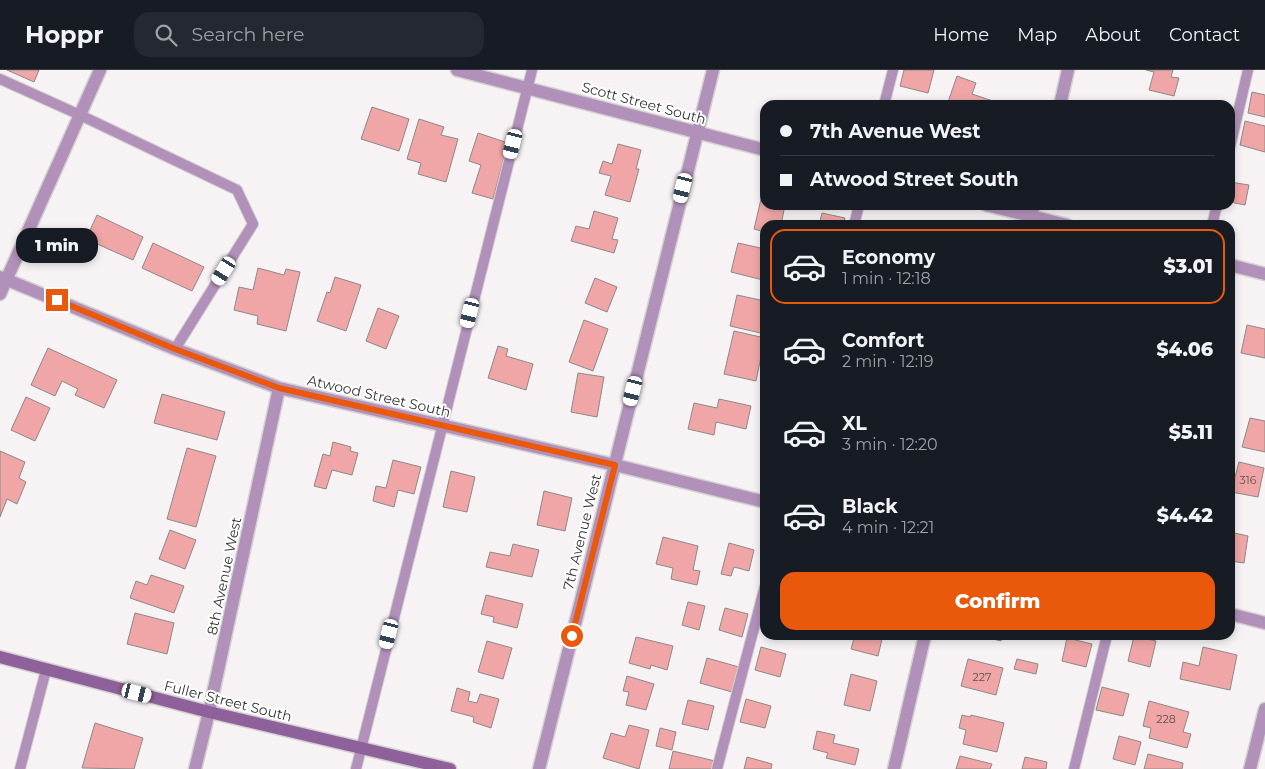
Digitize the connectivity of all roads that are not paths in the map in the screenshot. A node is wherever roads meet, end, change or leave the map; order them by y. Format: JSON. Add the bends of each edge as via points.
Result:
{"nodes":[{"id":1,"x":100,"y":70,"type":"edge"},
{"id":2,"x":458,"y":70,"type":"edge"},
{"id":3,"x":532,"y":70,"type":"edge"},
{"id":4,"x":714,"y":70,"type":"edge"},
{"id":5,"x":892,"y":70,"type":"edge"},
{"id":6,"x":1068,"y":70,"type":"edge"},
{"id":7,"x":1248,"y":70,"type":"edge"},
{"id":8,"x":0,"y":79,"type":"edge"},
{"id":9,"x":527,"y":88,"type":"junction"},
{"id":10,"x":885,"y":100,"type":"edge"},
{"id":11,"x":1061,"y":100,"type":"edge"},
{"id":12,"x":80,"y":115,"type":"junction"},
{"id":13,"x":1235,"y":126,"type":"edge"},
{"id":14,"x":697,"y":133,"type":"junction"},
{"id":15,"x":760,"y":149,"type":"edge"},
{"id":16,"x":1008,"y":210,"type":"edge"},
{"id":17,"x":1031,"y":215,"type":"edge"},
{"id":18,"x":1049,"y":220,"type":"edge"},
{"id":19,"x":1235,"y":266,"type":"edge"},
{"id":20,"x":1265,"y":274,"type":"edge"},
{"id":21,"x":3,"y":278,"type":"edge"},
{"id":22,"x":0,"y":294,"type":"edge"},
{"id":23,"x":175,"y":349,"type":"junction"},
{"id":24,"x":279,"y":388,"type":"junction"},
{"id":25,"x":442,"y":425,"type":"junction"},
{"id":26,"x":615,"y":465,"type":"junction"},
{"id":27,"x":760,"y":501,"type":"edge"},
{"id":28,"x":760,"y":605,"type":"edge"},
{"id":29,"x":1235,"y":615,"type":"edge"},
{"id":30,"x":1265,"y":623,"type":"edge"},
{"id":31,"x":924,"y":640,"type":"edge"},
{"id":32,"x":1106,"y":640,"type":"edge"},
{"id":33,"x":0,"y":657,"type":"edge"},
{"id":34,"x":46,"y":670,"type":"junction"},
{"id":35,"x":1265,"y":709,"type":"edge"},
{"id":36,"x":210,"y":712,"type":"junction"},
{"id":37,"x":360,"y":748,"type":"junction"},
{"id":38,"x":20,"y":769,"type":"edge"},
{"id":39,"x":195,"y":769,"type":"edge"},
{"id":40,"x":356,"y":769,"type":"edge"},
{"id":41,"x":450,"y":769,"type":"edge"},
{"id":42,"x":539,"y":769,"type":"edge"},
{"id":43,"x":717,"y":769,"type":"edge"},
{"id":44,"x":894,"y":769,"type":"edge"},
{"id":45,"x":1074,"y":769,"type":"edge"},
{"id":46,"x":1250,"y":769,"type":"edge"}],
"edges":[{"from":1,"to":12,"type":"street"},
{"from":2,"to":9,"type":"street","name":"Scott Street South"},
{"from":3,"to":9,"type":"lane"},
{"from":4,"to":14,"type":"street","name":"7th Avenue West"},
{"from":5,"to":10,"type":"lane"},
{"from":6,"to":11,"type":"street"},
{"from":7,"to":13,"type":"lane"},
{"from":8,"to":12,"type":"lane"},
{"from":9,"to":14,"type":"street","name":"Scott Street South"},
{"from":9,"to":25,"type":"lane"},
{"from":12,"to":21,"type":"street"},
{"from":12,"to":23,"type":"lane","via":[[237,190],[253,224]]},
{"from":14,"to":15,"type":"street","name":"Scott Street South"},
{"from":14,"to":26,"type":"street","name":"7th Avenue West"},
{"from":16,"to":17,"type":"street"},
{"from":17,"to":18,"type":"street"},
{"from":19,"to":20,"type":"street"},
{"from":21,"to":22,"type":"street"},
{"from":21,"to":23,"type":"street","name":"Atwood Street South"},
{"from":23,"to":24,"type":"street","name":"Atwood Street South"},
{"from":24,"to":25,"type":"street","name":"Atwood Street South"},
{"from":24,"to":36,"type":"street","name":"8th Avenue West"},
{"from":25,"to":26,"type":"street","name":"Atwood Street South"},
{"from":25,"to":37,"type":"lane"},
{"from":26,"to":27,"type":"street","name":"Atwood Street South"},
{"from":26,"to":42,"type":"street","name":"7th Avenue West"},
{"from":28,"to":43,"type":"lane"},
{"from":29,"to":30,"type":"street"},
{"from":31,"to":44,"type":"street"},
{"from":32,"to":45,"type":"lane"},
{"from":33,"to":34,"type":"street","name":"Fuller Street South"},
{"from":34,"to":36,"type":"street","name":"Fuller Street South"},
{"from":34,"to":38,"type":"lane"},
{"from":35,"to":46,"type":"street"},
{"from":36,"to":37,"type":"street","name":"Fuller Street South"},
{"from":36,"to":39,"type":"street","name":"8th Avenue West"},
{"from":37,"to":40,"type":"lane"},
{"from":37,"to":41,"type":"street","name":"Fuller Street South"}]}
